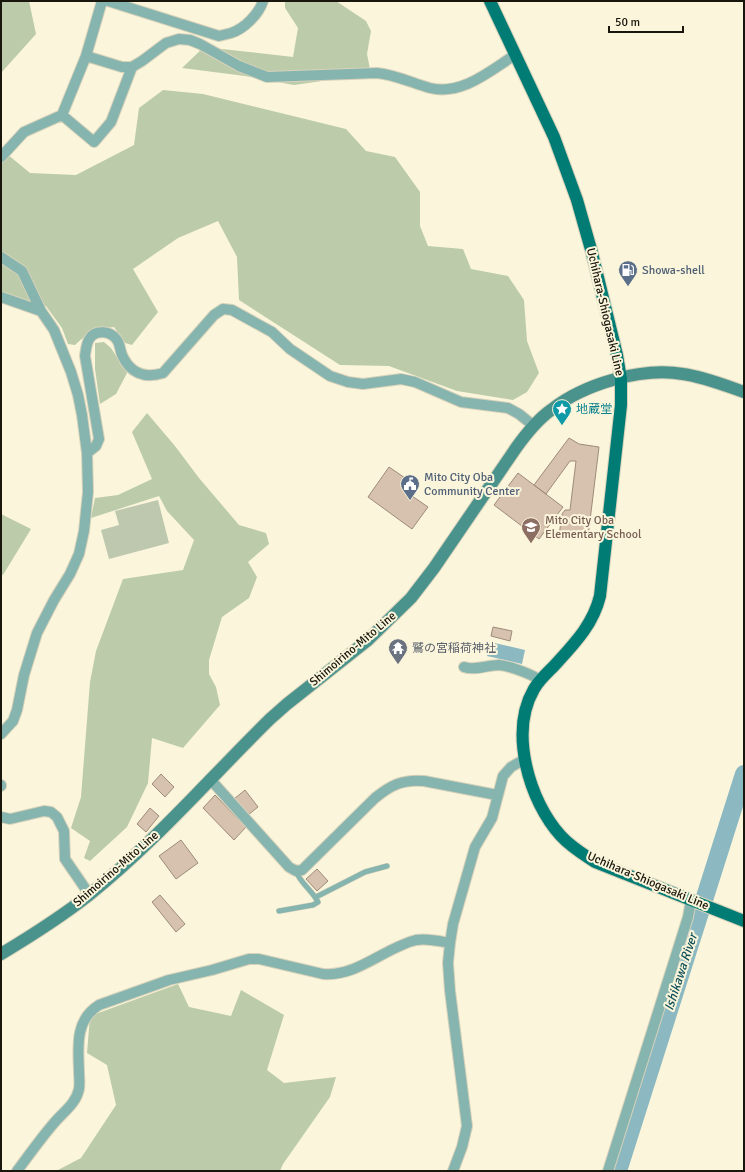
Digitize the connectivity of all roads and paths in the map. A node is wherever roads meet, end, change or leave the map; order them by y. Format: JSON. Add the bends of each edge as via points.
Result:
{"nodes":[{"id":1,"x":102,"y":1,"type":"edge"},
{"id":2,"x":108,"y":1,"type":"edge"},
{"id":3,"x":263,"y":1,"type":"edge"},
{"id":4,"x":490,"y":1,"type":"edge"},
{"id":5,"x":515,"y":55,"type":"junction"},
{"id":6,"x":86,"y":56,"type":"junction"},
{"id":7,"x":132,"y":67,"type":"junction"},
{"id":8,"x":62,"y":115,"type":"junction"},
{"id":9,"x":1,"y":157,"type":"edge"},
{"id":10,"x":1,"y":257,"type":"edge"},
{"id":11,"x":1,"y":297,"type":"edge"},
{"id":12,"x":41,"y":311,"type":"junction"},
{"id":13,"x":621,"y":379,"type":"junction"},
{"id":14,"x":744,"y":392,"type":"edge"},
{"id":15,"x":534,"y":426,"type":"junction"},
{"id":16,"x":87,"y":453,"type":"junction"},
{"id":17,"x":464,"y":667,"type":"dead end"},
{"id":18,"x":540,"y":680,"type":"junction"},
{"id":19,"x":1,"y":734,"type":"edge"},
{"id":20,"x":525,"y":759,"type":"junction"},
{"id":21,"x":210,"y":779,"type":"junction"},
{"id":22,"x":497,"y":795,"type":"junction"},
{"id":23,"x":1,"y":817,"type":"edge"},
{"id":24,"x":387,"y":866,"type":"dead end"},
{"id":25,"x":296,"y":871,"type":"junction"},
{"id":26,"x":89,"y":894,"type":"junction"},
{"id":27,"x":316,"y":897,"type":"junction"},
{"id":28,"x":698,"y":903,"type":"junction"},
{"id":29,"x":279,"y":911,"type":"dead end"},
{"id":30,"x":744,"y":921,"type":"edge"},
{"id":31,"x":450,"y":943,"type":"junction"},
{"id":32,"x":1,"y":954,"type":"edge"},
{"id":33,"x":17,"y":1171,"type":"edge"},
{"id":34,"x":453,"y":1171,"type":"edge"},
{"id":35,"x":608,"y":1171,"type":"edge"}],
"edges":[{"from":1,"to":6,"type":"street"},
{"from":2,"to":3,"type":"street","via":[[219,36],[242,28],[262,6]]},
{"from":4,"to":5,"type":"main road","name":"Uchihara-Shiogasaki Line"},
{"from":5,"to":7,"type":"street","via":[[471,83],[444,90],[377,73],[267,77],[239,66],[200,44],[179,39],[166,43]]},
{"from":5,"to":13,"type":"main road","name":"Uchihara-Shiogasaki Line","via":[[554,137],[577,200]]},
{"from":6,"to":7,"type":"street","via":[[122,67]]},
{"from":6,"to":8,"type":"street"},
{"from":7,"to":8,"type":"street","via":[[111,122],[94,142]]},
{"from":8,"to":9,"type":"street","via":[[24,132]]},
{"from":10,"to":12,"type":"street","via":[[22,271]]},
{"from":11,"to":12,"type":"street"},
{"from":12,"to":16,"type":"street","via":[[54,330],[71,372],[78,395]]},
{"from":13,"to":14,"type":"main road","name":"Shimoirino-Mito Line","via":[[654,373],[683,374]]},
{"from":13,"to":15,"type":"main road","name":"Shimoirino-Mito Line","via":[[587,389],[568,398],[550,410]]},
{"from":13,"to":18,"type":"main road","name":"Uchihara-Shiogasaki Line","via":[[621,405],[597,609],[580,637]]},
{"from":15,"to":16,"type":"street","via":[[508,408],[461,402],[415,382],[402,379],[363,384],[330,376],[272,332],[232,310],[223,309],[214,315],[163,373],[154,376],[135,372],[128,366],[117,340],[112,335],[100,332],[90,337],[85,356],[99,439],[96,446]]},
{"from":15,"to":21,"type":"main road","name":"Shimoirino-Mito Line","via":[[411,598],[368,640],[287,704]]},
{"from":16,"to":19,"type":"street","via":[[88,492],[80,554],[37,633],[24,675],[17,710],[13,721]]},
{"from":17,"to":18,"type":"street","via":[[500,665],[531,674]]},
{"from":18,"to":20,"type":"main road","name":"Uchihara-Shiogasaki Line","via":[[524,715],[522,737]]},
{"from":20,"to":22,"type":"street","via":[[511,767],[503,776]]},
{"from":20,"to":28,"type":"main road","name":"Uchihara-Shiogasaki Line","via":[[533,790],[545,814],[571,845],[595,862]]},
{"from":21,"to":25,"type":"street","via":[[289,867]]},
{"from":21,"to":26,"type":"main road","name":"Shimoirino-Mito Line","via":[[152,838]]},
{"from":22,"to":25,"type":"street","via":[[424,781],[398,783],[375,798],[302,870]]},
{"from":22,"to":31,"type":"street","via":[[492,818],[475,847]]},
{"from":23,"to":26,"type":"street","via":[[10,819],[51,812],[57,817],[64,831],[65,859]]},
{"from":24,"to":27,"type":"lane","via":[[365,872]]},
{"from":25,"to":27,"type":"lane","via":[[298,877]]},
{"from":26,"to":32,"type":"main road","name":"Shimoirino-Mito Line","via":[[31,936]]},
{"from":27,"to":29,"type":"lane","via":[[318,902],[313,905]]},
{"from":28,"to":30,"type":"main road","name":"Uchihara-Shiogasaki Line"},
{"from":28,"to":35,"type":"street","via":[[686,925]]},
{"from":31,"to":33,"type":"street","via":[[416,940],[397,946],[352,970],[333,975],[259,958],[249,959],[156,984],[99,1005],[91,1010],[81,1026],[78,1054],[79,1088],[76,1097]]},
{"from":31,"to":34,"type":"street","via":[[450,991],[467,1126]]}]}
